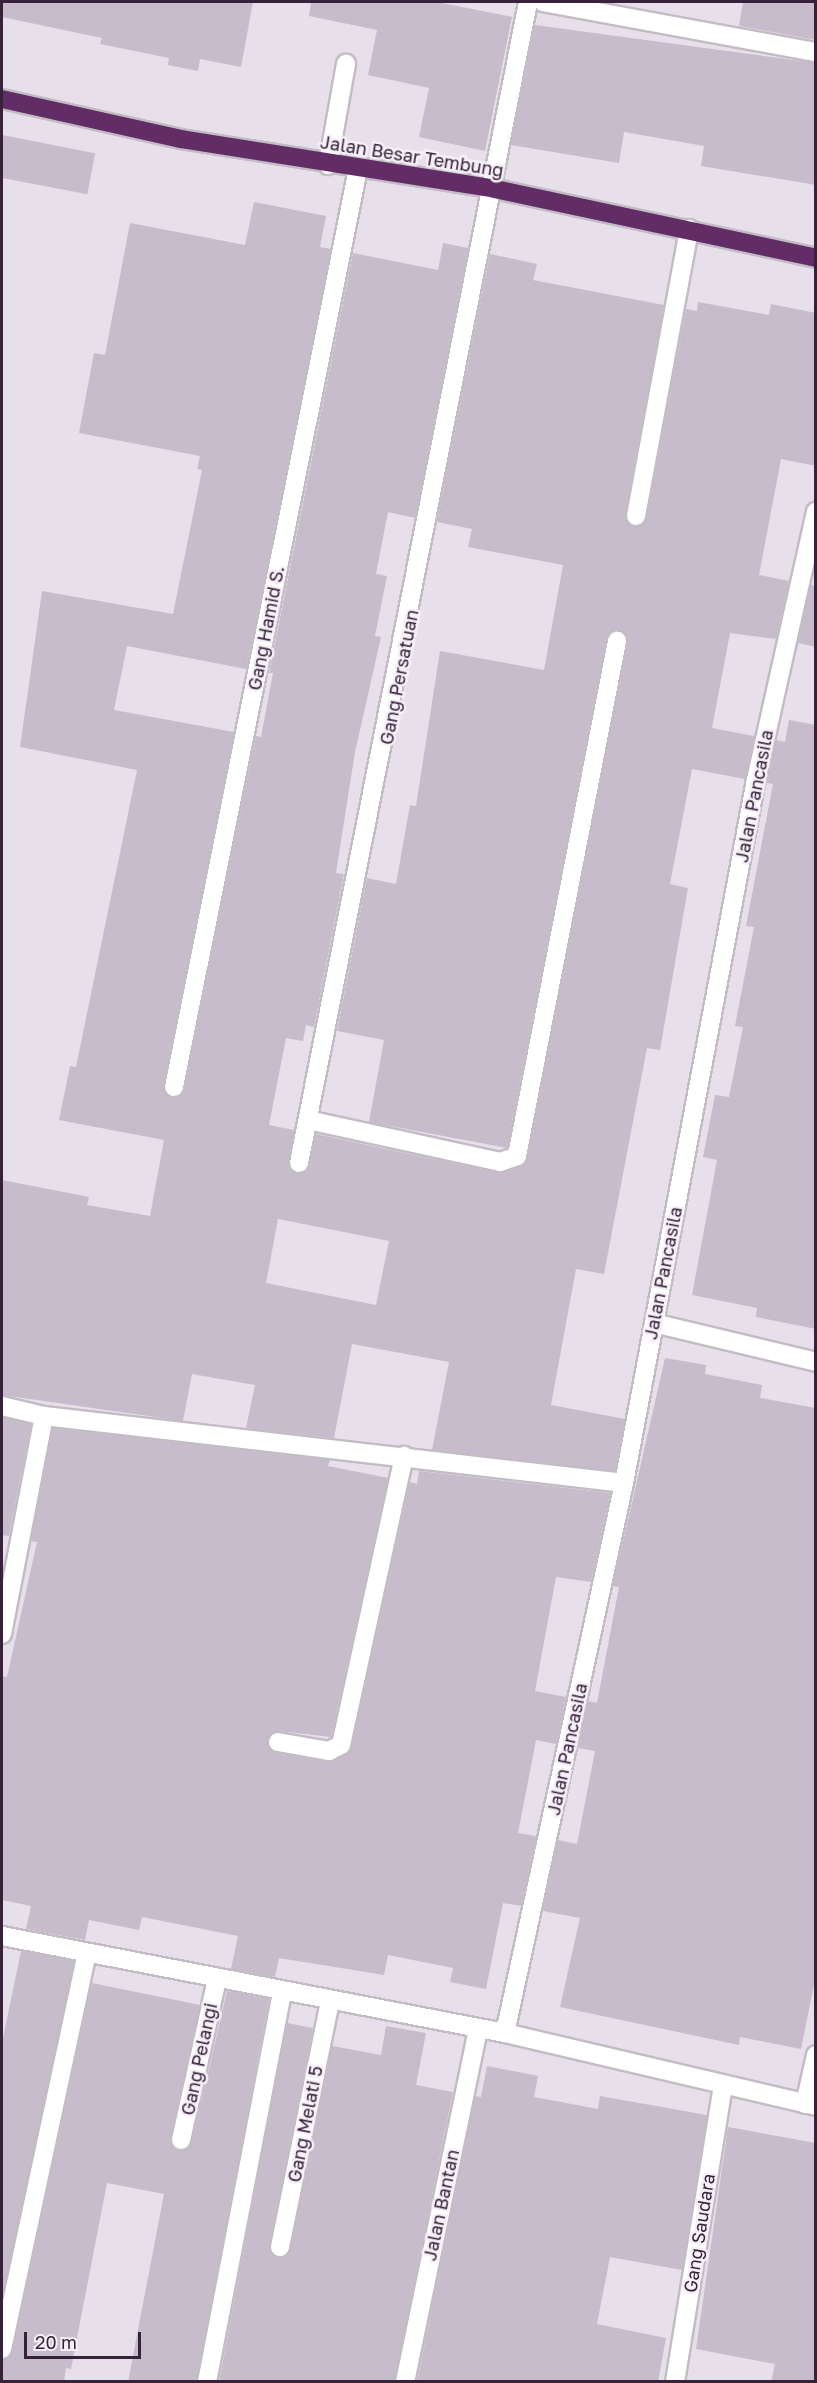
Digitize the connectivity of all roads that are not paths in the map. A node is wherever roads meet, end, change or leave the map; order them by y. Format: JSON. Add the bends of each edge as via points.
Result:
{"nodes":[{"id":1,"x":528,"y":2,"type":"edge"},
{"id":2,"x":543,"y":2,"type":"edge"},
{"id":3,"x":816,"y":52,"type":"edge"},
{"id":4,"x":346,"y":64,"type":"dead end"},
{"id":5,"x":2,"y":99,"type":"edge"},
{"id":6,"x":328,"y":165,"type":"junction"},
{"id":7,"x":358,"y":169,"type":"junction"},
{"id":8,"x":495,"y":189,"type":"junction"},
{"id":9,"x":689,"y":229,"type":"junction"},
{"id":10,"x":816,"y":258,"type":"edge"},
{"id":11,"x":816,"y":512,"type":"edge"},
{"id":12,"x":636,"y":516,"type":"dead end"},
{"id":13,"x":617,"y":640,"type":"dead end"},
{"id":14,"x":174,"y":1087,"type":"dead end"},
{"id":15,"x":308,"y":1120,"type":"junction"},
{"id":16,"x":298,"y":1163,"type":"dead end"},
{"id":17,"x":654,"y":1323,"type":"junction"},
{"id":18,"x":816,"y":1362,"type":"edge"},
{"id":19,"x":2,"y":1406,"type":"edge"},
{"id":20,"x":44,"y":1416,"type":"junction"},
{"id":21,"x":404,"y":1456,"type":"junction"},
{"id":22,"x":624,"y":1483,"type":"junction"},
{"id":23,"x":6,"y":1581,"type":"edge"},
{"id":24,"x":2,"y":1634,"type":"edge"},
{"id":25,"x":278,"y":1742,"type":"dead end"},
{"id":26,"x":2,"y":1936,"type":"edge"},
{"id":27,"x":87,"y":1953,"type":"junction"},
{"id":28,"x":217,"y":1979,"type":"junction"},
{"id":29,"x":282,"y":1991,"type":"junction"},
{"id":30,"x":330,"y":2001,"type":"junction"},
{"id":31,"x":478,"y":2028,"type":"junction"},
{"id":32,"x":505,"y":2033,"type":"junction"},
{"id":33,"x":816,"y":2055,"type":"edge"},
{"id":34,"x":723,"y":2085,"type":"junction"},
{"id":35,"x":810,"y":2105,"type":"edge"},
{"id":36,"x":181,"y":2140,"type":"dead end"},
{"id":37,"x":280,"y":2247,"type":"dead end"},
{"id":38,"x":2,"y":2349,"type":"edge"},
{"id":39,"x":207,"y":2382,"type":"edge"},
{"id":40,"x":405,"y":2382,"type":"edge"},
{"id":41,"x":675,"y":2382,"type":"edge"}],
"edges":[{"from":1,"to":8,"type":"street","name":"Gang Persatuan"},
{"from":2,"to":3,"type":"street"},
{"from":4,"to":6,"type":"street"},
{"from":5,"to":6,"type":"highway","name":"Jalan Besar Tembung"},
{"from":6,"to":7,"type":"highway","name":"Jalan Besar Tembung"},
{"from":7,"to":8,"type":"highway","name":"Jalan Besar Tembung"},
{"from":7,"to":14,"type":"street","name":"Gang Hamid S."},
{"from":8,"to":9,"type":"highway","name":"Jalan Besar Tembung"},
{"from":8,"to":15,"type":"street","name":"Gang Persatuan"},
{"from":9,"to":10,"type":"highway","name":"Jalan Besar Tembung"},
{"from":9,"to":12,"type":"street"},
{"from":11,"to":17,"type":"street","name":"Jalan Pancasila","via":[[756,780]]},
{"from":13,"to":15,"type":"street","via":[[517,1156],[500,1162]]},
{"from":15,"to":16,"type":"street","name":"Gang Persatuan"},
{"from":17,"to":18,"type":"street"},
{"from":17,"to":22,"type":"street","name":"Jalan Pancasila"},
{"from":19,"to":20,"type":"street"},
{"from":20,"to":21,"type":"street"},
{"from":20,"to":23,"type":"street"},
{"from":21,"to":22,"type":"street"},
{"from":21,"to":25,"type":"street","via":[[341,1745],[329,1752]]},
{"from":22,"to":32,"type":"street","name":"Jalan Pancasila"},
{"from":23,"to":24,"type":"street"},
{"from":26,"to":27,"type":"street"},
{"from":27,"to":28,"type":"street"},
{"from":27,"to":38,"type":"street"},
{"from":28,"to":29,"type":"street"},
{"from":28,"to":36,"type":"street","name":"Gang Pelangi"},
{"from":29,"to":30,"type":"street"},
{"from":29,"to":39,"type":"street"},
{"from":30,"to":31,"type":"street"},
{"from":30,"to":37,"type":"street","name":"Gang Melati 5"},
{"from":31,"to":32,"type":"street"},
{"from":31,"to":40,"type":"street","name":"Jalan Bantan"},
{"from":32,"to":34,"type":"street"},
{"from":33,"to":35,"type":"street"},
{"from":34,"to":35,"type":"street"},
{"from":34,"to":41,"type":"street","name":"Gang Saudara"}]}
